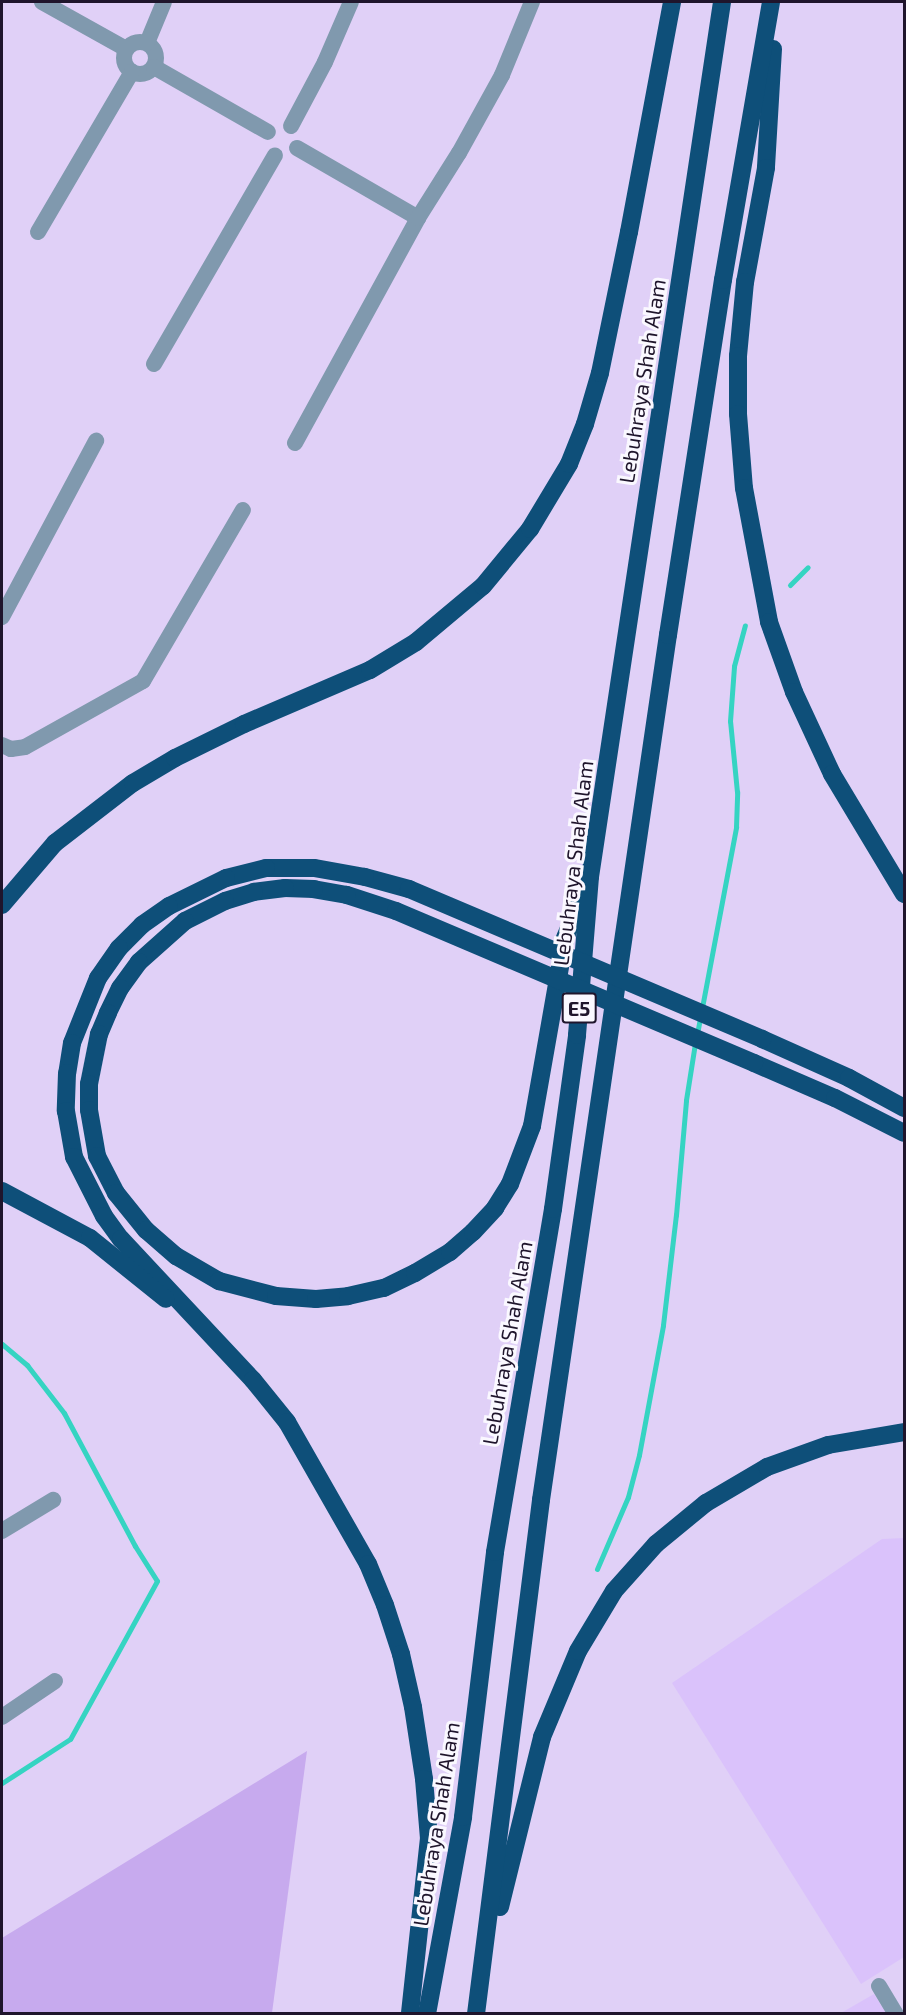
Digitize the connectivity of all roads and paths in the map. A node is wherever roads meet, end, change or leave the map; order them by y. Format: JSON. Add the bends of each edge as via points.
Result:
{"nodes":[{"id":1,"x":42,"y":2,"type":"edge"},
{"id":2,"x":164,"y":2,"type":"edge"},
{"id":3,"x":351,"y":2,"type":"edge"},
{"id":4,"x":532,"y":2,"type":"edge"},
{"id":5,"x":672,"y":2,"type":"edge"},
{"id":6,"x":722,"y":2,"type":"edge"},
{"id":7,"x":773,"y":2,"type":"edge"},
{"id":8,"x":147,"y":43,"type":"junction"},
{"id":9,"x":126,"y":49,"type":"junction"},
{"id":10,"x":154,"y":66,"type":"junction"},
{"id":11,"x":132,"y":72,"type":"junction"},
{"id":12,"x":291,"y":126,"type":"junction"},
{"id":13,"x":268,"y":132,"type":"junction"},
{"id":14,"x":297,"y":148,"type":"junction"},
{"id":15,"x":275,"y":155,"type":"junction"},
{"id":16,"x":418,"y":218,"type":"junction"},
{"id":17,"x":38,"y":232,"type":"dead end"},
{"id":18,"x":154,"y":364,"type":"dead end"},
{"id":19,"x":96,"y":441,"type":"dead end"},
{"id":20,"x":295,"y":443,"type":"dead end"},
{"id":21,"x":243,"y":510,"type":"dead end"},
{"id":22,"x":2,"y":617,"type":"edge"},
{"id":23,"x":2,"y":745,"type":"edge"},
{"id":24,"x":590,"y":877,"type":"junction"},
{"id":25,"x":904,"y":894,"type":"edge"},
{"id":26,"x":2,"y":905,"type":"edge"},
{"id":27,"x":904,"y":1108,"type":"edge"},
{"id":28,"x":904,"y":1133,"type":"edge"},
{"id":29,"x":2,"y":1191,"type":"edge"},
{"id":30,"x":196,"y":1322,"type":"junction"},
{"id":31,"x":904,"y":1432,"type":"edge"},
{"id":32,"x":53,"y":1500,"type":"dead end"},
{"id":33,"x":2,"y":1532,"type":"edge"},
{"id":34,"x":55,"y":1681,"type":"dead end"},
{"id":35,"x":2,"y":1718,"type":"edge"},
{"id":36,"x":483,"y":1968,"type":"junction"},
{"id":37,"x":879,"y":1986,"type":"dead end"},
{"id":38,"x":410,"y":2013,"type":"edge"},
{"id":39,"x":427,"y":2013,"type":"edge"},
{"id":40,"x":476,"y":2013,"type":"edge"},
{"id":41,"x":896,"y":2013,"type":"edge"}],
"edges":[{"from":1,"to":9,"type":"street"},
{"from":2,"to":8,"type":"street"},
{"from":3,"to":12,"type":"street"},
{"from":4,"to":16,"type":"street","via":[[502,75]]},
{"from":5,"to":26,"type":"highway","via":[[600,373],[569,464],[525,536],[483,586],[416,642],[370,670],[243,724],[175,758],[124,789],[55,843]]},
{"from":6,"to":24,"type":"highway","name":"Lebuhraya Shah Alam","number":"E5"},
{"from":7,"to":25,"type":"highway","via":[[766,168],[745,282],[738,356],[744,488],[769,622],[794,692],[832,774]]},
{"from":7,"to":36,"type":"highway","number":"E5","via":[[723,280],[668,635],[541,1500]]},
{"from":8,"to":9,"type":"street","via":[[138,41]]},
{"from":8,"to":10,"type":"street","via":[[156,56]]},
{"from":9,"to":11,"type":"street","via":[[124,64]]},
{"from":10,"to":11,"type":"street","via":[[146,73]]},
{"from":10,"to":13,"type":"street"},
{"from":11,"to":17,"type":"street"},
{"from":12,"to":13,"type":"street","via":[[281,124]]},
{"from":12,"to":14,"type":"street","via":[[299,138]]},
{"from":13,"to":15,"type":"street","via":[[266,143]]},
{"from":14,"to":15,"type":"street","via":[[285,157]]},
{"from":14,"to":16,"type":"street"},
{"from":15,"to":18,"type":"street"},
{"from":16,"to":20,"type":"street"},
{"from":19,"to":22,"type":"street"},
{"from":21,"to":23,"type":"street","via":[[143,681],[25,747],[10,749]]},
{"from":24,"to":28,"type":"highway","bridge":true,"via":[[565,938],[532,1126],[510,1184],[495,1208],[450,1252],[384,1288],[316,1299],[276,1296],[219,1281],[176,1256],[146,1230],[116,1193],[97,1156],[89,1084],[99,1034],[120,988],[148,954],[185,921],[225,901],[285,888],[347,895],[396,911],[754,1063],[835,1098]]},
{"from":24,"to":39,"type":"highway","name":"Lebuhraya Shah Alam","number":"E5","via":[[577,1035],[553,1209],[495,1552],[463,1817]]},
{"from":27,"to":30,"type":"highway","bridge":true,"via":[[849,1078],[409,889],[314,868],[266,868],[226,878],[177,901],[142,925],[119,948],[90,994],[72,1043],[67,1073],[66,1112],[74,1157],[104,1216]]},
{"from":29,"to":30,"type":"highway","via":[[90,1238]]},
{"from":30,"to":38,"type":"highway","via":[[253,1380],[287,1422],[368,1564],[401,1654],[424,1779],[429,1838]]},
{"from":31,"to":36,"type":"highway","via":[[828,1445],[767,1467],[706,1503],[656,1544],[614,1591],[578,1651],[542,1737]]},
{"from":32,"to":33,"type":"street"},
{"from":34,"to":35,"type":"street"},
{"from":36,"to":40,"type":"highway","number":"E5"},
{"from":37,"to":41,"type":"street"}]}
